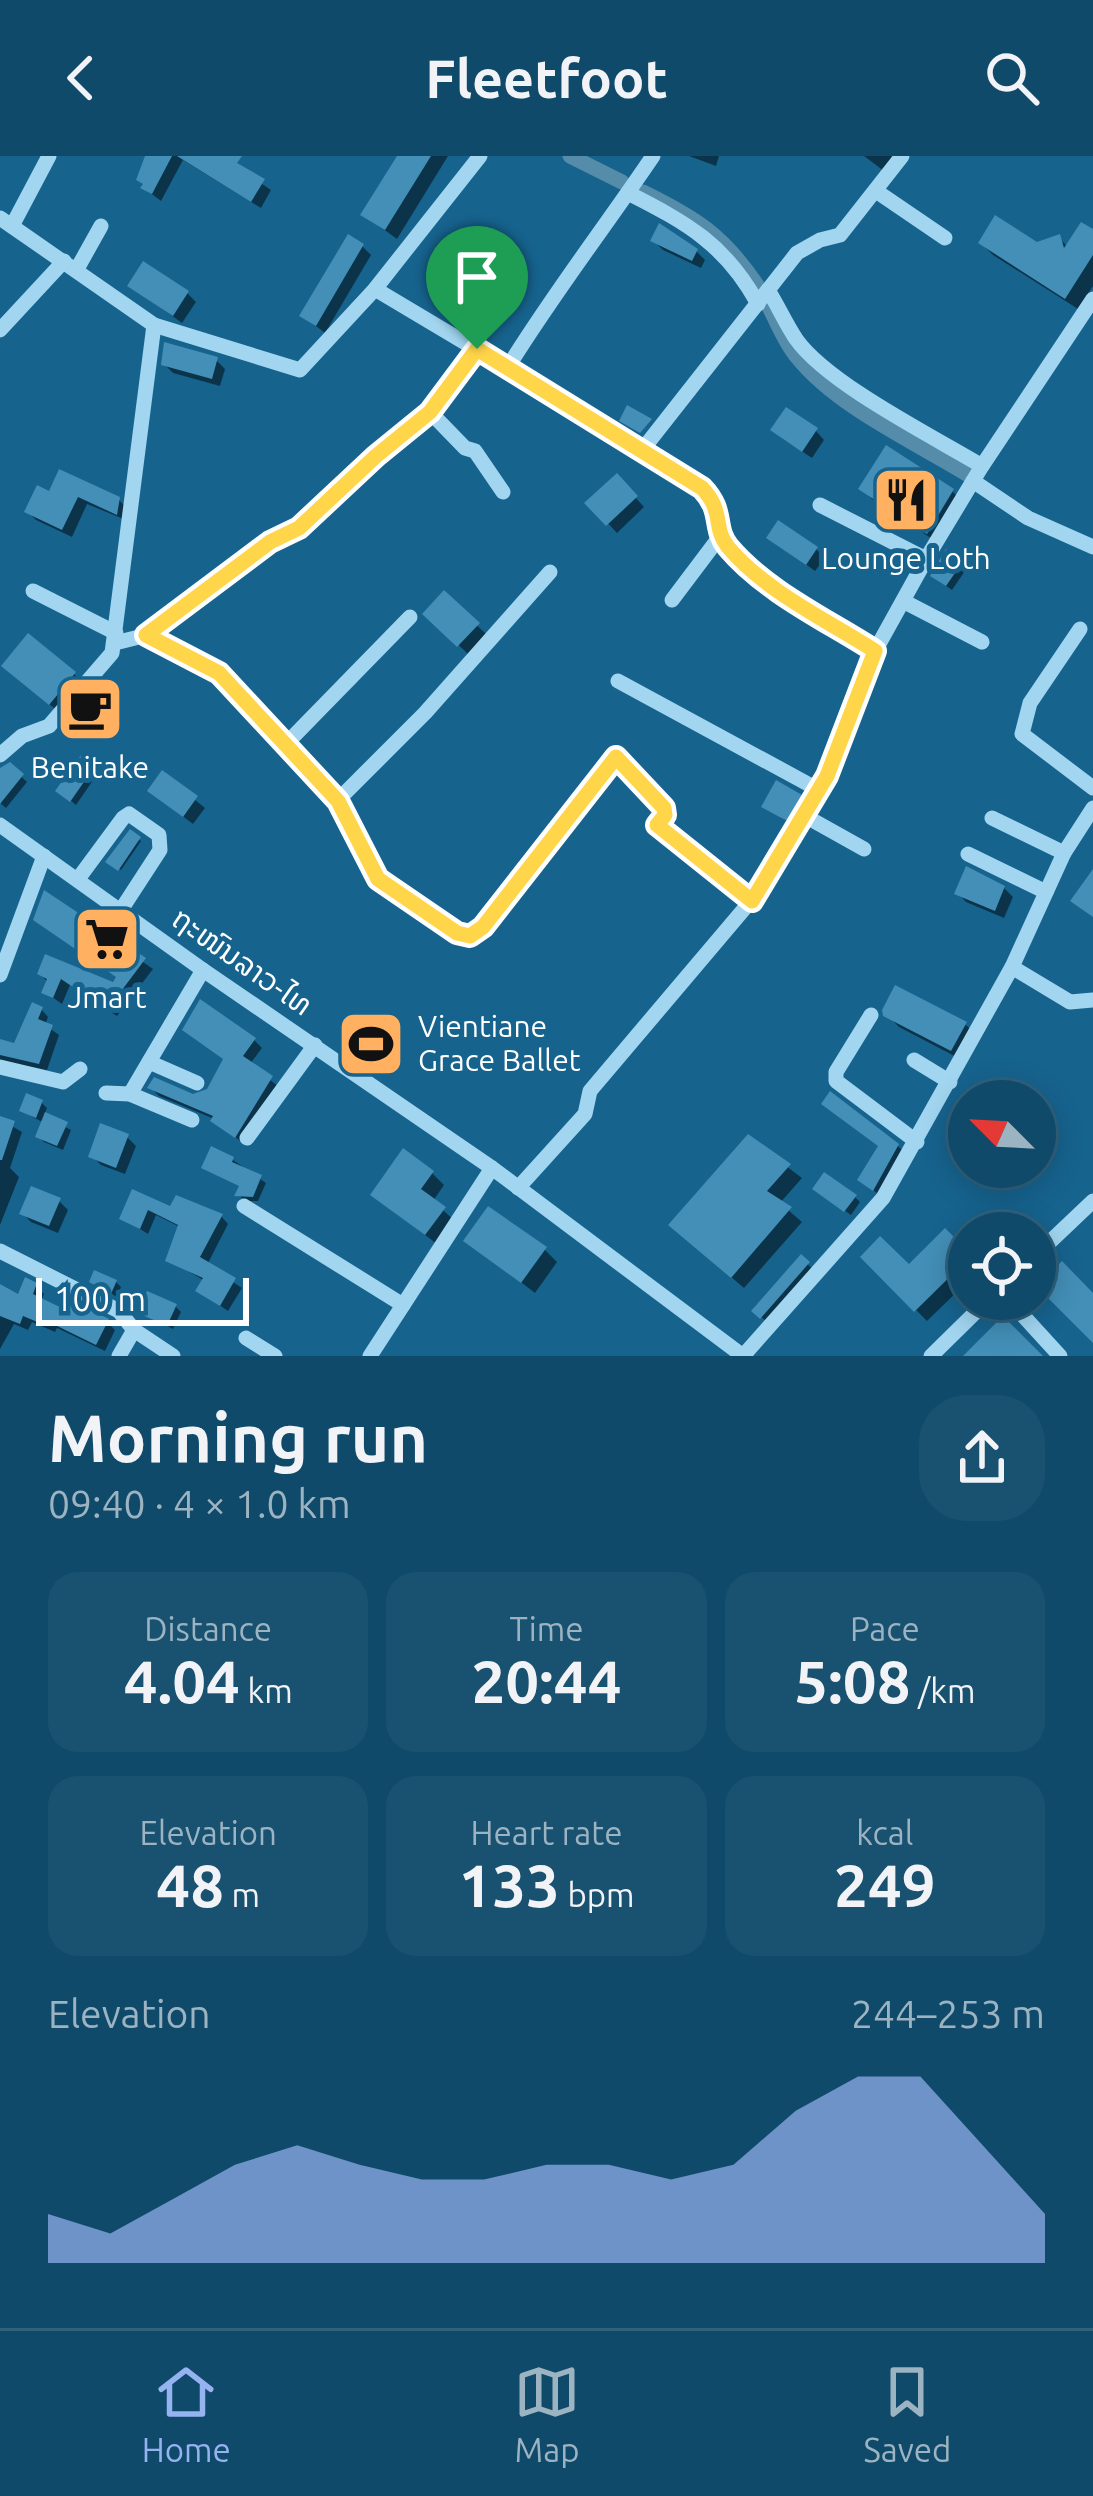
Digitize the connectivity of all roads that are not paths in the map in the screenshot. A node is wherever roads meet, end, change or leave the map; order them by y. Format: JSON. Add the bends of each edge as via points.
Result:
{"nodes":[{"id":1,"x":50,"y":156,"type":"edge"},
{"id":2,"x":479,"y":156,"type":"edge"},
{"id":3,"x":653,"y":156,"type":"edge"},
{"id":4,"x":902,"y":156,"type":"edge"},
{"id":5,"x":876,"y":191,"type":"junction"},
{"id":6,"x":630,"y":194,"type":"junction"},
{"id":7,"x":6,"y":222,"type":"edge"},
{"id":8,"x":101,"y":226,"type":"dead end"},
{"id":9,"x":945,"y":238,"type":"dead end"},
{"id":10,"x":71,"y":265,"type":"junction"},
{"id":11,"x":375,"y":290,"type":"junction"},
{"id":12,"x":763,"y":297,"type":"junction"},
{"id":13,"x":1093,"y":299,"type":"edge"},
{"id":14,"x":154,"y":325,"type":"junction"},
{"id":15,"x":0,"y":330,"type":"edge"},
{"id":16,"x":477,"y":349,"type":"junction"},
{"id":17,"x":508,"y":367,"type":"junction"},
{"id":18,"x":430,"y":412,"type":"junction"},
{"id":19,"x":643,"y":449,"type":"junction"},
{"id":20,"x":978,"y":474,"type":"junction"},
{"id":21,"x":503,"y":493,"type":"dead end"},
{"id":22,"x":820,"y":505,"type":"dead end"},
{"id":23,"x":721,"y":535,"type":"junction"},
{"id":24,"x":1093,"y":547,"type":"edge"},
{"id":25,"x":926,"y":559,"type":"junction"},
{"id":26,"x":550,"y":572,"type":"dead end"},
{"id":27,"x":33,"y":591,"type":"dead end"},
{"id":28,"x":672,"y":600,"type":"dead end"},
{"id":29,"x":903,"y":601,"type":"junction"},
{"id":30,"x":410,"y":617,"type":"dead end"},
{"id":31,"x":1080,"y":629,"type":"dead end"},
{"id":32,"x":146,"y":635,"type":"junction"},
{"id":33,"x":115,"y":638,"type":"junction"},
{"id":34,"x":982,"y":642,"type":"dead end"},
{"id":35,"x":875,"y":651,"type":"junction"},
{"id":36,"x":618,"y":681,"type":"dead end"},
{"id":37,"x":285,"y":745,"type":"junction"},
{"id":38,"x":0,"y":755,"type":"edge"},
{"id":39,"x":1093,"y":788,"type":"edge"},
{"id":40,"x":819,"y":790,"type":"junction"},
{"id":41,"x":338,"y":801,"type":"junction"},
{"id":42,"x":1093,"y":808,"type":"edge"},
{"id":43,"x":805,"y":817,"type":"junction"},
{"id":44,"x":992,"y":818,"type":"dead end"},
{"id":45,"x":0,"y":825,"type":"edge"},
{"id":46,"x":864,"y":849,"type":"dead end"},
{"id":47,"x":1064,"y":853,"type":"junction"},
{"id":48,"x":968,"y":854,"type":"dead end"},
{"id":49,"x":44,"y":856,"type":"junction"},
{"id":50,"x":77,"y":879,"type":"junction"},
{"id":51,"x":1046,"y":892,"type":"junction"},
{"id":52,"x":752,"y":901,"type":"junction"},
{"id":53,"x":121,"y":910,"type":"junction"},
{"id":54,"x":1012,"y":967,"type":"junction"},
{"id":55,"x":202,"y":970,"type":"junction"},
{"id":56,"x":0,"y":975,"type":"edge"},
{"id":57,"x":1093,"y":1000,"type":"edge"},
{"id":58,"x":871,"y":1015,"type":"dead end"},
{"id":59,"x":315,"y":1045,"type":"junction"},
{"id":60,"x":914,"y":1060,"type":"dead end"},
{"id":61,"x":148,"y":1062,"type":"junction"},
{"id":62,"x":0,"y":1067,"type":"edge"},
{"id":63,"x":80,"y":1069,"type":"dead end"},
{"id":64,"x":951,"y":1080,"type":"edge"},
{"id":65,"x":948,"y":1081,"type":"edge"},
{"id":66,"x":197,"y":1083,"type":"dead end"},
{"id":67,"x":948,"y":1086,"type":"edge"},
{"id":68,"x":106,"y":1093,"type":"dead end"},
{"id":69,"x":130,"y":1094,"type":"junction"},
{"id":70,"x":192,"y":1120,"type":"dead end"},
{"id":71,"x":247,"y":1138,"type":"dead end"},
{"id":72,"x":917,"y":1142,"type":"junction"},
{"id":73,"x":492,"y":1168,"type":"junction"},
{"id":74,"x":518,"y":1188,"type":"junction"},
{"id":75,"x":1093,"y":1201,"type":"edge"},
{"id":76,"x":244,"y":1206,"type":"dead end"},
{"id":77,"x":1056,"y":1236,"type":"edge"},
{"id":78,"x":0,"y":1251,"type":"edge"},
{"id":79,"x":403,"y":1305,"type":"junction"},
{"id":80,"x":968,"y":1320,"type":"edge"},
{"id":81,"x":1027,"y":1320,"type":"edge"},
{"id":82,"x":134,"y":1330,"type":"junction"},
{"id":83,"x":246,"y":1338,"type":"dead end"},
{"id":84,"x":118,"y":1356,"type":"edge"},
{"id":85,"x":172,"y":1356,"type":"edge"},
{"id":86,"x":275,"y":1356,"type":"edge"},
{"id":87,"x":370,"y":1356,"type":"edge"},
{"id":88,"x":743,"y":1356,"type":"edge"},
{"id":89,"x":931,"y":1356,"type":"edge"},
{"id":90,"x":1060,"y":1356,"type":"edge"}],
"edges":[{"from":1,"to":7,"type":"street"},
{"from":2,"to":11,"type":"street"},
{"from":3,"to":6,"type":"street"},
{"from":4,"to":5,"type":"street"},
{"from":5,"to":9,"type":"street"},
{"from":5,"to":12,"type":"street","via":[[840,235],[808,244]]},
{"from":6,"to":12,"type":"street","via":[[712,241]]},
{"from":6,"to":17,"type":"street"},
{"from":7,"to":10,"type":"street"},
{"from":8,"to":10,"type":"street"},
{"from":10,"to":14,"type":"street"},
{"from":10,"to":15,"type":"street"},
{"from":11,"to":14,"type":"street","via":[[300,370]]},
{"from":11,"to":16,"type":"street"},
{"from":12,"to":19,"type":"street"},
{"from":12,"to":20,"type":"street","via":[[836,376]]},
{"from":13,"to":20,"type":"street"},
{"from":14,"to":33,"type":"street"},
{"from":16,"to":17,"type":"street"},
{"from":16,"to":18,"type":"street"},
{"from":17,"to":19,"type":"street"},
{"from":18,"to":21,"type":"street","via":[[475,452]]},
{"from":18,"to":32,"type":"street","via":[[299,528]]},
{"from":19,"to":23,"type":"street","via":[[715,502]]},
{"from":20,"to":24,"type":"street","via":[[1028,518]]},
{"from":20,"to":25,"type":"street"},
{"from":22,"to":25,"type":"street"},
{"from":23,"to":28,"type":"street"},
{"from":23,"to":35,"type":"street","via":[[761,578]]},
{"from":25,"to":29,"type":"street"},
{"from":26,"to":41,"type":"street"},
{"from":27,"to":33,"type":"street"},
{"from":29,"to":34,"type":"street"},
{"from":29,"to":35,"type":"street"},
{"from":30,"to":37,"type":"street"},
{"from":31,"to":39,"type":"street","via":[[1030,703],[1022,734]]},
{"from":32,"to":33,"type":"street"},
{"from":32,"to":37,"type":"street","via":[[219,673]]},
{"from":33,"to":38,"type":"street","via":[[112,653],[49,726]]},
{"from":35,"to":40,"type":"street"},
{"from":36,"to":40,"type":"street"},
{"from":37,"to":41,"type":"street"},
{"from":40,"to":43,"type":"street"},
{"from":41,"to":52,"type":"street","via":[[378,879],[470,936],[616,757],[664,808],[657,825]]},
{"from":42,"to":47,"type":"street"},
{"from":43,"to":46,"type":"street"},
{"from":43,"to":52,"type":"street"},
{"from":44,"to":47,"type":"street"},
{"from":45,"to":49,"type":"street","name":"ຖະໜົນລາວ-ໄທ"},
{"from":47,"to":51,"type":"street"},
{"from":48,"to":51,"type":"street"},
{"from":49,"to":50,"type":"street","name":"ຖະໜົນລາວ-ໄທ"},
{"from":49,"to":56,"type":"street"},
{"from":50,"to":53,"type":"street","name":"ຖະໜົນລາວ-ໄທ"},
{"from":50,"to":53,"type":"street","via":[[123,818],[141,820],[159,835],[160,850]]},
{"from":51,"to":54,"type":"street"},
{"from":52,"to":74,"type":"street"},
{"from":53,"to":55,"type":"street","name":"ຖະໜົນລາວ-ໄທ"},
{"from":54,"to":57,"type":"street","via":[[1070,1002]]},
{"from":54,"to":64,"type":"street"},
{"from":55,"to":59,"type":"street","name":"ຖະໜົນລາວ-ໄທ"},
{"from":55,"to":61,"type":"street"},
{"from":58,"to":72,"type":"street","via":[[836,1081]]},
{"from":59,"to":71,"type":"street"},
{"from":59,"to":73,"type":"street","name":"ຖະໜົນລາວ-ໄທ"},
{"from":60,"to":65,"type":"street"},
{"from":61,"to":66,"type":"street"},
{"from":61,"to":69,"type":"street"},
{"from":62,"to":63,"type":"street","via":[[63,1082]]},
{"from":67,"to":72,"type":"street"},
{"from":68,"to":69,"type":"street"},
{"from":69,"to":70,"type":"street"},
{"from":72,"to":88,"type":"street","via":[[869,1216]]},
{"from":73,"to":74,"type":"street","name":"ຖະໜົນລາວ-ໄທ"},
{"from":73,"to":79,"type":"street"},
{"from":74,"to":88,"type":"street","name":"ຖະໜົນລາວ-ໄທ"},
{"from":75,"to":77,"type":"street"},
{"from":76,"to":79,"type":"street"},
{"from":78,"to":82,"type":"street","via":[[119,1311]]},
{"from":79,"to":87,"type":"street"},
{"from":80,"to":89,"type":"street"},
{"from":81,"to":90,"type":"street"},
{"from":82,"to":84,"type":"street"},
{"from":82,"to":85,"type":"street"},
{"from":83,"to":86,"type":"street"}]}
